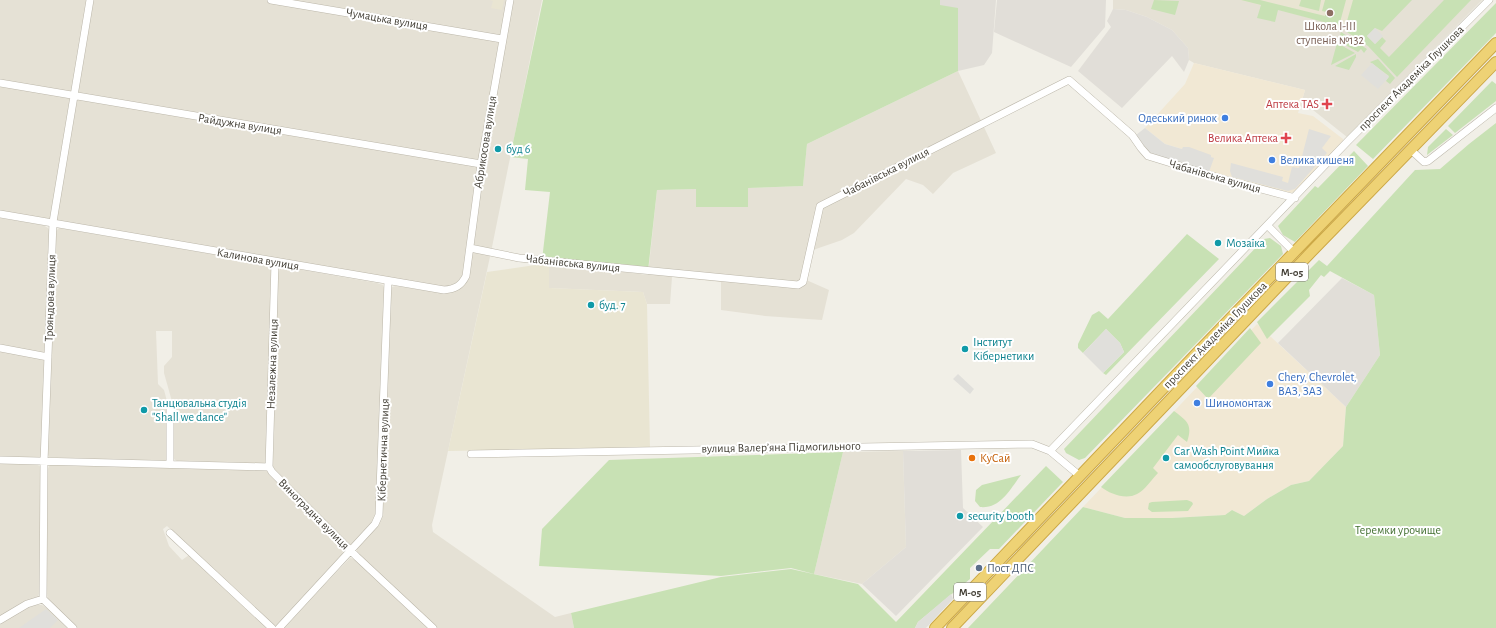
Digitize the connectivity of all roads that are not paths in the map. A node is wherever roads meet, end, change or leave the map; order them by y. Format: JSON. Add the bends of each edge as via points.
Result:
{"nodes":[{"id":1,"x":90,"y":0,"type":"edge"},
{"id":2,"x":271,"y":0,"type":"edge"},
{"id":3,"x":510,"y":0,"type":"edge"},
{"id":4,"x":1489,"y":0,"type":"edge"},
{"id":5,"x":502,"y":39,"type":"junction"},
{"id":6,"x":1496,"y":44,"type":"edge"},
{"id":7,"x":1496,"y":62,"type":"edge"},
{"id":8,"x":0,"y":83,"type":"edge"},
{"id":9,"x":74,"y":96,"type":"junction"},
{"id":10,"x":1496,"y":108,"type":"edge"},
{"id":11,"x":1411,"y":150,"type":"junction"},
{"id":12,"x":481,"y":164,"type":"junction"},
{"id":13,"x":1295,"y":198,"type":"junction"},
{"id":14,"x":0,"y":214,"type":"edge"},
{"id":15,"x":53,"y":222,"type":"junction"},
{"id":16,"x":1268,"y":226,"type":"junction"},
{"id":17,"x":470,"y":248,"type":"junction"},
{"id":18,"x":1294,"y":252,"type":"junction"},
{"id":19,"x":275,"y":262,"type":"junction"},
{"id":20,"x":388,"y":281,"type":"junction"},
{"id":21,"x":462,"y":283,"type":"joint"},
{"id":22,"x":0,"y":348,"type":"edge"},
{"id":23,"x":48,"y":357,"type":"junction"},
{"id":24,"x":170,"y":404,"type":"dead end"},
{"id":25,"x":1050,"y":451,"type":"junction"},
{"id":26,"x":471,"y":454,"type":"dead end"},
{"id":27,"x":0,"y":460,"type":"edge"},
{"id":28,"x":44,"y":462,"type":"junction"},
{"id":29,"x":170,"y":464,"type":"junction"},
{"id":30,"x":269,"y":467,"type":"junction"},
{"id":31,"x":1080,"y":476,"type":"junction"},
{"id":32,"x":170,"y":533,"type":"dead end"},
{"id":33,"x":350,"y":551,"type":"junction"},
{"id":34,"x":43,"y":599,"type":"junction"},
{"id":35,"x":0,"y":620,"type":"edge"},
{"id":36,"x":73,"y":628,"type":"edge"},
{"id":37,"x":272,"y":628,"type":"edge"},
{"id":38,"x":279,"y":628,"type":"edge"},
{"id":39,"x":433,"y":628,"type":"edge"},
{"id":40,"x":935,"y":628,"type":"edge"},
{"id":41,"x":952,"y":628,"type":"edge"}],
"edges":[{"from":1,"to":9,"type":"street","name":"Трояндова вулиця"},
{"from":2,"to":5,"type":"street","name":"Чумацька вулиця"},
{"from":3,"to":5,"type":"street","name":"Абрикосова вулиця"},
{"from":4,"to":13,"type":"street","name":"проспект Академіка Глушкова"},
{"from":5,"to":12,"type":"street","name":"Абрикосова вулиця"},
{"from":6,"to":18,"type":"highway","name":"проспект Академіка Глушкова","number":"М-05"},
{"from":7,"to":11,"type":"highway","name":"проспект Академіка Глушкова","number":"М-05"},
{"from":8,"to":9,"type":"street","name":"Райдужна вулиця"},
{"from":9,"to":12,"type":"street","name":"Райдужна вулиця"},
{"from":9,"to":15,"type":"street","name":"Трояндова вулиця"},
{"from":10,"to":11,"type":"street","via":[[1428,161],[1424,162]]},
{"from":11,"to":41,"type":"highway","name":"проспект Академіка Глушкова","number":"М-05"},
{"from":12,"to":17,"type":"street","name":"Абрикосова вулиця"},
{"from":13,"to":16,"type":"street","name":"проспект Академіка Глушкова"},
{"from":13,"to":17,"type":"street","name":"Чабанівська вулиця","via":[[1148,156],[1132,135],[1069,80],[820,206],[803,282],[798,285],[527,259]]},
{"from":14,"to":15,"type":"street","name":"Калинова вулиця"},
{"from":15,"to":19,"type":"street","name":"Калинова вулиця"},
{"from":15,"to":23,"type":"street","name":"Трояндова вулиця"},
{"from":16,"to":18,"type":"street"},
{"from":16,"to":25,"type":"street","name":"проспект Академіка Глушкова"},
{"from":17,"to":21,"type":"street","name":"Абрикосова вулиця","via":[[466,276]]},
{"from":18,"to":31,"type":"highway","name":"проспект Академіка Глушкова","number":"М-05"},
{"from":19,"to":20,"type":"street","name":"Калинова вулиця"},
{"from":19,"to":30,"type":"street","name":"Незалежна вулиця"},
{"from":20,"to":21,"type":"street","name":"Калинова вулиця","via":[[444,290]]},
{"from":20,"to":33,"type":"street","name":"Кібернетична вулиця","via":[[381,505],[375,524]]},
{"from":22,"to":23,"type":"street"},
{"from":23,"to":28,"type":"street","name":"Трояндова вулиця"},
{"from":24,"to":29,"type":"street"},
{"from":25,"to":26,"type":"street","name":"вулиця Валерʼяна Підмогильного","via":[[1032,444],[1009,444]]},
{"from":25,"to":31,"type":"street","name":"вулиця Валерʼяна Підмогильного"},
{"from":27,"to":28,"type":"street","name":"Виноградна вулиця"},
{"from":28,"to":29,"type":"street","name":"Виноградна вулиця"},
{"from":28,"to":34,"type":"street","name":"Трояндова вулиця"},
{"from":29,"to":30,"type":"street","name":"Виноградна вулиця"},
{"from":30,"to":33,"type":"street","name":"Виноградна вулиця"},
{"from":31,"to":40,"type":"highway","name":"проспект Академіка Глушкова","number":"М-05"},
{"from":32,"to":37,"type":"street"},
{"from":33,"to":38,"type":"street","name":"Кібернетична вулиця"},
{"from":33,"to":39,"type":"street","name":"Виноградна вулиця"},
{"from":34,"to":35,"type":"street","via":[[27,604]]},
{"from":34,"to":36,"type":"street"}]}
